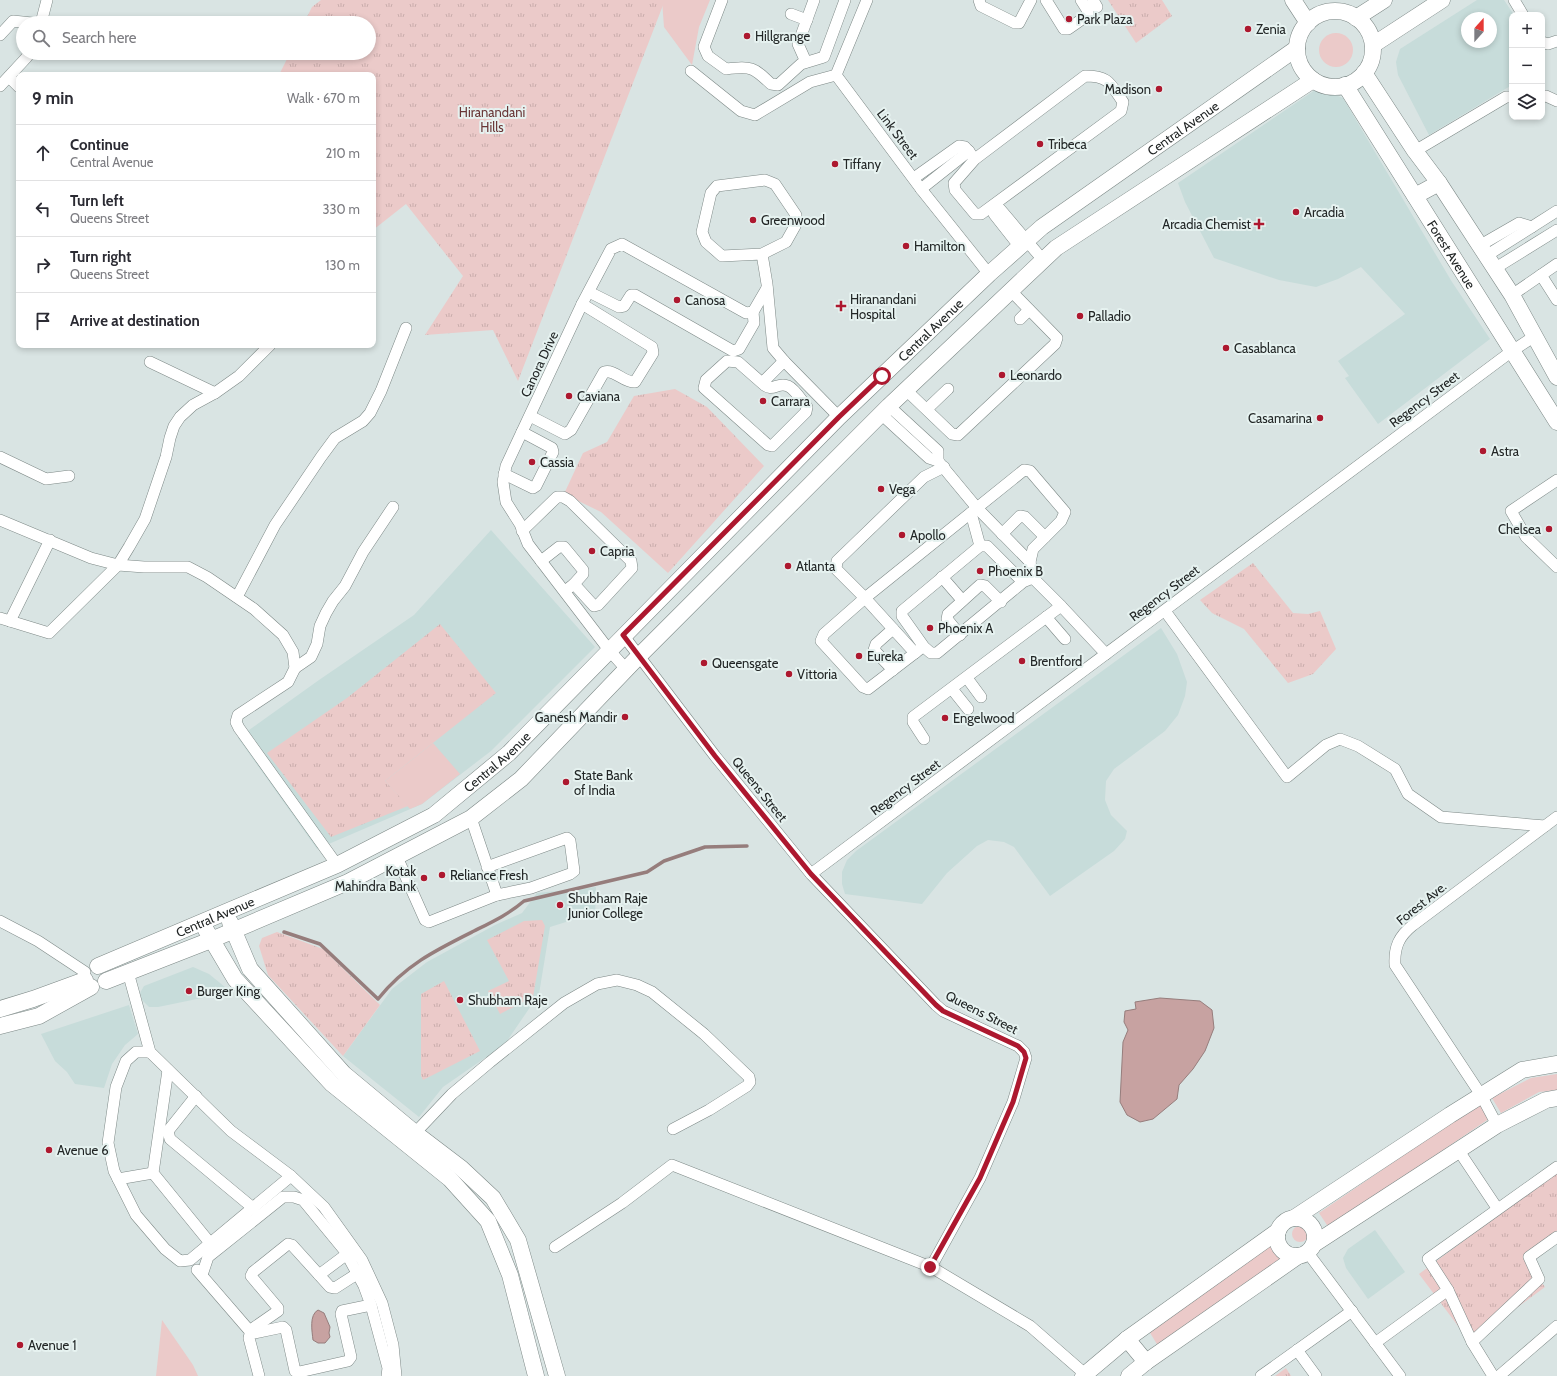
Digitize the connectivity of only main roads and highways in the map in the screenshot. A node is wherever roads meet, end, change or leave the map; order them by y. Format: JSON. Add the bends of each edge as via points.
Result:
{"nodes":[{"id":1,"x":1293,"y":0,"type":"edge"},
{"id":2,"x":1384,"y":0,"type":"edge"},
{"id":3,"x":1442,"y":0,"type":"edge"},
{"id":4,"x":1332,"y":6,"type":"edge"},
{"id":5,"x":1356,"y":18,"type":"junction"},
{"id":6,"x":1308,"y":23,"type":"junction"},
{"id":7,"x":1373,"y":45,"type":"junction"},
{"id":8,"x":1298,"y":48,"type":"junction"},
{"id":9,"x":1364,"y":73,"type":"junction"},
{"id":10,"x":1314,"y":80,"type":"junction"},
{"id":11,"x":1345,"y":85,"type":"junction"},
{"id":12,"x":1439,"y":183,"type":"junction"},
{"id":13,"x":1415,"y":196,"type":"junction"},
{"id":14,"x":1557,"y":377,"type":"edge"},
{"id":15,"x":1557,"y":422,"type":"edge"},
{"id":16,"x":224,"y":912,"type":"junction"},
{"id":17,"x":202,"y":922,"type":"junction"},
{"id":18,"x":234,"y":930,"type":"junction"},
{"id":19,"x":211,"y":940,"type":"junction"},
{"id":20,"x":93,"y":977,"type":"junction"},
{"id":21,"x":0,"y":1009,"type":"edge"},
{"id":22,"x":0,"y":1026,"type":"edge"},
{"id":23,"x":1557,"y":1064,"type":"edge"},
{"id":24,"x":1557,"y":1098,"type":"edge"},
{"id":25,"x":368,"y":1103,"type":"junction"},
{"id":26,"x":494,"y":1217,"type":"junction"},
{"id":27,"x":1294,"y":1218,"type":"junction"},
{"id":28,"x":1278,"y":1231,"type":"junction"},
{"id":29,"x":1307,"y":1251,"type":"junction"},
{"id":30,"x":1127,"y":1339,"type":"junction"},
{"id":31,"x":1146,"y":1362,"type":"junction"},
{"id":32,"x":1084,"y":1375,"type":"edge"},
{"id":33,"x":536,"y":1376,"type":"edge"},
{"id":34,"x":557,"y":1376,"type":"edge"},
{"id":35,"x":1129,"y":1376,"type":"edge"}],
"edges":[{"from":1,"to":6,"type":"main road"},
{"from":2,"to":5,"type":"main road"},
{"from":3,"to":7,"type":"main road"},
{"from":4,"to":5,"type":"main road"},
{"from":4,"to":6,"type":"main road"},
{"from":5,"to":7,"type":"main road","via":[[1368,30]]},
{"from":6,"to":8,"type":"main road","via":[[1299,37]]},
{"from":7,"to":9,"type":"main road","via":[[1371,60]]},
{"from":8,"to":10,"type":"main road","via":[[1302,66]]},
{"from":8,"to":16,"type":"main road","name":"Central Avenue","via":[[1042,227],[989,274],[839,417],[509,753],[434,815],[337,865]]},
{"from":9,"to":11,"type":"main road"},
{"from":9,"to":12,"type":"main road"},
{"from":10,"to":11,"type":"main road","via":[[1329,86]]},
{"from":10,"to":18,"type":"main road","name":"Central Avenue","via":[[1056,248],[885,410],[638,656],[521,779],[471,818],[397,857],[348,882]]},
{"from":11,"to":13,"type":"main road","name":"Forest Avenue"},
{"from":12,"to":13,"type":"main road"},
{"from":12,"to":14,"type":"main road","via":[[1512,295]]},
{"from":13,"to":15,"type":"main road","name":"Forest Avenue"},
{"from":16,"to":17,"type":"main road","name":"Central Avenue"},
{"from":16,"to":18,"type":"main road"},
{"from":17,"to":19,"type":"main road"},
{"from":17,"to":20,"type":"main road","name":"Central Avenue"},
{"from":18,"to":19,"type":"main road","name":"Central Avenue"},
{"from":18,"to":25,"type":"main road","via":[[250,969]]},
{"from":19,"to":20,"type":"main road","name":"Central Avenue","via":[[128,972]]},
{"from":19,"to":25,"type":"main road","via":[[235,980],[332,1084]]},
{"from":20,"to":21,"type":"main road","name":"Central Avenue"},
{"from":20,"to":22,"type":"main road","name":"Central Avenue","via":[[39,1016]]},
{"from":23,"to":27,"type":"main road","via":[[1522,1070]]},
{"from":24,"to":29,"type":"main road","via":[[1546,1100],[1497,1125]]},
{"from":25,"to":26,"type":"main road"},
{"from":25,"to":26,"type":"main road","via":[[415,1132],[461,1168],[493,1198]]},
{"from":26,"to":33,"type":"main road"},
{"from":26,"to":34,"type":"main road","via":[[518,1240]]},
{"from":27,"to":28,"type":"main road","via":[[1284,1222]]},
{"from":27,"to":29,"type":"main road","via":[[1305,1220],[1313,1228],[1316,1238]]},
{"from":28,"to":29,"type":"main road","via":[[1277,1240],[1280,1248],[1288,1254]]},
{"from":28,"to":30,"type":"main road"},
{"from":29,"to":31,"type":"main road"},
{"from":30,"to":31,"type":"main road"},
{"from":30,"to":32,"type":"main road"},
{"from":31,"to":35,"type":"main road"}]}
